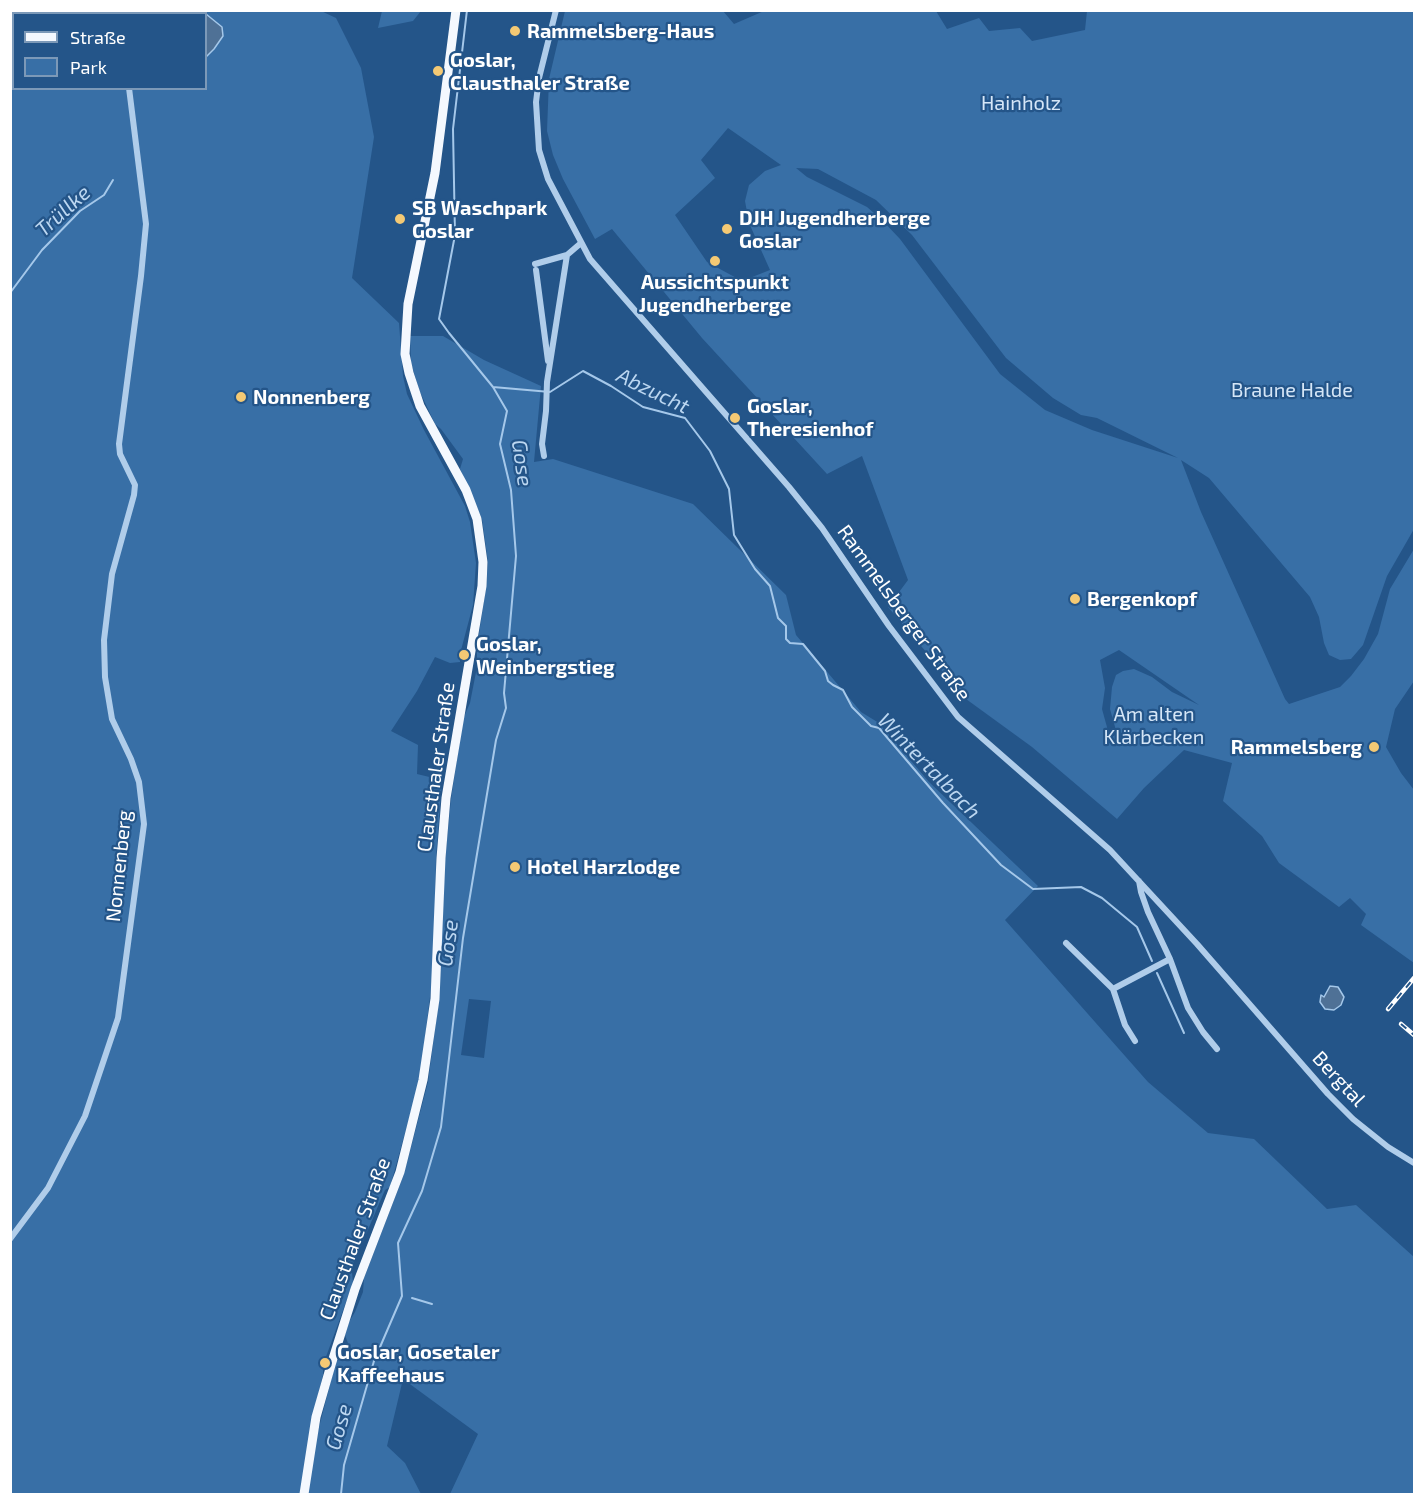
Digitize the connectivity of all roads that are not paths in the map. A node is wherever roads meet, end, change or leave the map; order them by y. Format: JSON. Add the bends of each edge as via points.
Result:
{"nodes":[{"id":1,"x":456,"y":10,"type":"edge"},
{"id":2,"x":556,"y":10,"type":"edge"},
{"id":3,"x":129,"y":90,"type":"edge"},
{"id":4,"x":581,"y":243,"type":"junction"},
{"id":5,"x":567,"y":255,"type":"junction"},
{"id":6,"x":549,"y":368,"type":"junction"},
{"id":7,"x":544,"y":456,"type":"dead end"},
{"id":8,"x":1139,"y":880,"type":"junction"},
{"id":9,"x":1066,"y":942,"type":"dead end"},
{"id":10,"x":1170,"y":959,"type":"junction"},
{"id":11,"x":1113,"y":988,"type":"junction"},
{"id":12,"x":1250,"y":1005,"type":"joint"},
{"id":13,"x":1135,"y":1041,"type":"dead end"},
{"id":14,"x":1217,"y":1049,"type":"dead end"},
{"id":15,"x":1414,"y":1163,"type":"edge"},
{"id":16,"x":10,"y":1239,"type":"edge"},
{"id":17,"x":304,"y":1494,"type":"edge"}],
"edges":[{"from":1,"to":17,"type":"main road","name":"Clausthaler Straße","via":[[435,173],[406,318],[405,354],[420,406],[466,490],[477,519],[482,586],[446,798],[435,999],[423,1080],[400,1172],[355,1289],[328,1374]]},
{"from":2,"to":4,"type":"street","name":"Rammelsberger Straße","via":[[536,102],[539,150],[548,179]]},
{"from":3,"to":16,"type":"street","name":"Nonnenberg","via":[[146,224],[119,444],[135,485],[112,574],[104,640],[112,719],[139,782],[144,824],[118,1018],[85,1116],[48,1188]]},
{"from":4,"to":5,"type":"street"},
{"from":4,"to":8,"type":"street","name":"Rammelsberger Straße","via":[[590,259],[796,495],[958,717]]},
{"from":5,"to":6,"type":"street"},
{"from":5,"to":6,"type":"street","via":[[536,267]]},
{"from":6,"to":7,"type":"street"},
{"from":8,"to":10,"type":"street","via":[[1148,912]]},
{"from":8,"to":12,"type":"street","name":"Rammelsberger Straße"},
{"from":9,"to":11,"type":"street"},
{"from":10,"to":11,"type":"street"},
{"from":10,"to":14,"type":"street","via":[[1188,1008]]},
{"from":11,"to":13,"type":"street","via":[[1125,1025]]},
{"from":12,"to":15,"type":"street","name":"Bergtal","via":[[1353,1119]]}]}
